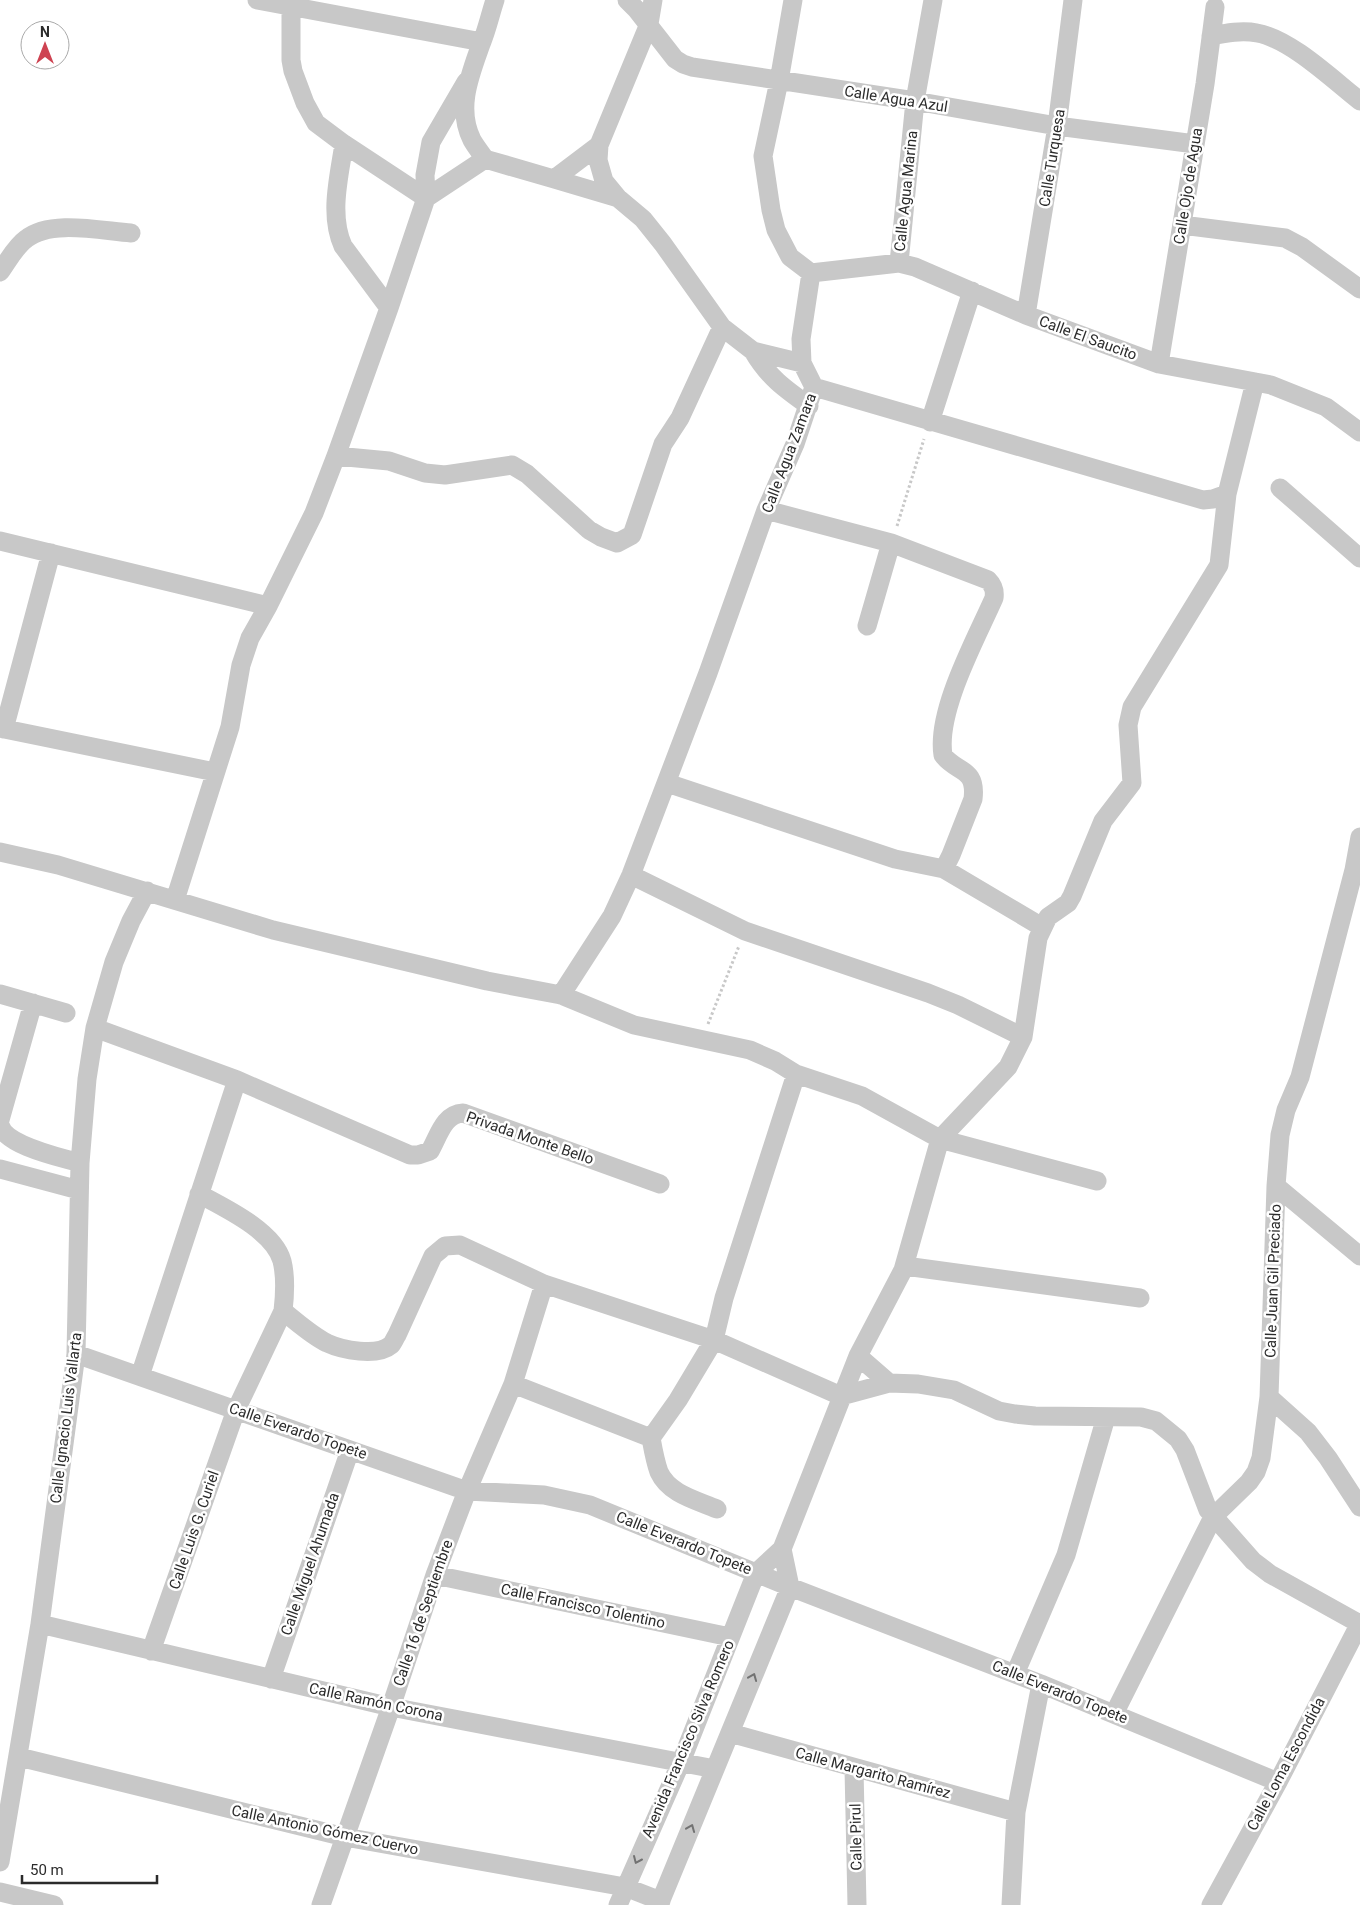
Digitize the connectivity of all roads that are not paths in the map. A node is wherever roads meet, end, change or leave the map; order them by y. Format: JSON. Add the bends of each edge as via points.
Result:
{"nodes":[{"id":1,"x":257,"y":0,"type":"edge"},
{"id":2,"x":495,"y":0,"type":"edge"},
{"id":3,"x":627,"y":0,"type":"edge"},
{"id":4,"x":653,"y":0,"type":"edge"},
{"id":5,"x":794,"y":0,"type":"edge"},
{"id":6,"x":933,"y":0,"type":"edge"},
{"id":7,"x":1073,"y":0,"type":"edge"},
{"id":8,"x":291,"y":7,"type":"junction"},
{"id":9,"x":1215,"y":7,"type":"dead end"},
{"id":10,"x":648,"y":24,"type":"junction"},
{"id":11,"x":1211,"y":36,"type":"junction"},
{"id":12,"x":482,"y":42,"type":"junction"},
{"id":13,"x":468,"y":77,"type":"junction"},
{"id":14,"x":780,"y":81,"type":"junction"},
{"id":15,"x":915,"y":101,"type":"junction"},
{"id":16,"x":1360,"y":101,"type":"edge"},
{"id":17,"x":1057,"y":126,"type":"junction"},
{"id":18,"x":344,"y":144,"type":"junction"},
{"id":19,"x":1195,"y":144,"type":"junction"},
{"id":20,"x":599,"y":145,"type":"junction"},
{"id":21,"x":485,"y":160,"type":"junction"},
{"id":22,"x":554,"y":179,"type":"junction"},
{"id":23,"x":426,"y":198,"type":"junction"},
{"id":24,"x":618,"y":198,"type":"junction"},
{"id":25,"x":1182,"y":225,"type":"junction"},
{"id":26,"x":131,"y":233,"type":"dead end"},
{"id":27,"x":899,"y":263,"type":"junction"},
{"id":28,"x":0,"y":272,"type":"edge"},
{"id":29,"x":811,"y":272,"type":"junction"},
{"id":30,"x":1360,"y":289,"type":"edge"},
{"id":31,"x":972,"y":291,"type":"junction"},
{"id":32,"x":389,"y":308,"type":"junction"},
{"id":33,"x":1026,"y":315,"type":"junction"},
{"id":34,"x":722,"y":327,"type":"junction"},
{"id":35,"x":753,"y":351,"type":"junction"},
{"id":36,"x":802,"y":363,"type":"junction"},
{"id":37,"x":1159,"y":364,"type":"junction"},
{"id":38,"x":1255,"y":382,"type":"junction"},
{"id":39,"x":814,"y":388,"type":"junction"},
{"id":40,"x":809,"y":406,"type":"junction"},
{"id":41,"x":930,"y":422,"type":"junction"},
{"id":42,"x":1360,"y":432,"type":"edge"},
{"id":43,"x":336,"y":456,"type":"junction"},
{"id":44,"x":1280,"y":488,"type":"dead end"},
{"id":45,"x":1227,"y":494,"type":"junction"},
{"id":46,"x":766,"y":510,"type":"junction"},
{"id":47,"x":0,"y":541,"type":"edge"},
{"id":48,"x":891,"y":543,"type":"junction"},
{"id":49,"x":51,"y":553,"type":"junction"},
{"id":50,"x":1360,"y":558,"type":"edge"},
{"id":51,"x":268,"y":606,"type":"junction"},
{"id":52,"x":867,"y":626,"type":"dead end"},
{"id":53,"x":2,"y":729,"type":"edge"},
{"id":54,"x":215,"y":772,"type":"junction"},
{"id":55,"x":666,"y":783,"type":"junction"},
{"id":56,"x":1360,"y":837,"type":"edge"},
{"id":57,"x":0,"y":852,"type":"edge"},
{"id":58,"x":944,"y":869,"type":"junction"},
{"id":59,"x":631,"y":875,"type":"junction"},
{"id":60,"x":147,"y":891,"type":"junction"},
{"id":61,"x":175,"y":900,"type":"junction"},
{"id":62,"x":1042,"y":928,"type":"junction"},
{"id":63,"x":0,"y":994,"type":"edge"},
{"id":64,"x":561,"y":995,"type":"junction"},
{"id":65,"x":33,"y":1003,"type":"junction"},
{"id":66,"x":66,"y":1013,"type":"dead end"},
{"id":67,"x":95,"y":1028,"type":"junction"},
{"id":68,"x":1022,"y":1037,"type":"junction"},
{"id":69,"x":796,"y":1074,"type":"junction"},
{"id":70,"x":237,"y":1080,"type":"junction"},
{"id":71,"x":0,"y":1120,"type":"edge"},
{"id":72,"x":0,"y":1125,"type":"edge"},
{"id":73,"x":940,"y":1139,"type":"junction"},
{"id":74,"x":40,"y":1151,"type":"junction"},
{"id":75,"x":80,"y":1163,"type":"junction"},
{"id":76,"x":0,"y":1169,"type":"edge"},
{"id":77,"x":34,"y":1178,"type":"junction"},
{"id":78,"x":1098,"y":1181,"type":"dead end"},
{"id":79,"x":660,"y":1184,"type":"dead end"},
{"id":80,"x":1276,"y":1186,"type":"junction"},
{"id":81,"x":79,"y":1190,"type":"junction"},
{"id":82,"x":199,"y":1194,"type":"junction"},
{"id":83,"x":1360,"y":1256,"type":"edge"},
{"id":84,"x":904,"y":1266,"type":"junction"},
{"id":85,"x":544,"y":1284,"type":"junction"},
{"id":86,"x":1140,"y":1298,"type":"dead end"},
{"id":87,"x":283,"y":1311,"type":"junction"},
{"id":88,"x":714,"y":1340,"type":"junction"},
{"id":89,"x":76,"y":1354,"type":"junction"},
{"id":90,"x":858,"y":1356,"type":"junction"},
{"id":91,"x":140,"y":1376,"type":"junction"},
{"id":92,"x":889,"y":1383,"type":"junction"},
{"id":93,"x":513,"y":1384,"type":"junction"},
{"id":94,"x":842,"y":1396,"type":"junction"},
{"id":95,"x":1269,"y":1398,"type":"junction"},
{"id":96,"x":236,"y":1410,"type":"junction"},
{"id":97,"x":1106,"y":1417,"type":"junction"},
{"id":98,"x":651,"y":1438,"type":"junction"},
{"id":99,"x":350,"y":1450,"type":"junction"},
{"id":100,"x":467,"y":1491,"type":"junction"},
{"id":101,"x":1360,"y":1507,"type":"edge"},
{"id":102,"x":717,"y":1509,"type":"dead end"},
{"id":103,"x":1213,"y":1517,"type":"junction"},
{"id":104,"x":782,"y":1550,"type":"junction"},
{"id":105,"x":756,"y":1572,"type":"junction"},
{"id":106,"x":435,"y":1575,"type":"junction"},
{"id":107,"x":790,"y":1587,"type":"junction"},
{"id":108,"x":1360,"y":1623,"type":"edge"},
{"id":109,"x":40,"y":1624,"type":"junction"},
{"id":110,"x":730,"y":1638,"type":"junction"},
{"id":111,"x":151,"y":1651,"type":"junction"},
{"id":112,"x":1015,"y":1674,"type":"junction"},
{"id":113,"x":271,"y":1679,"type":"junction"},
{"id":114,"x":1041,"y":1684,"type":"junction"},
{"id":115,"x":391,"y":1707,"type":"junction"},
{"id":116,"x":1114,"y":1714,"type":"junction"},
{"id":117,"x":730,"y":1733,"type":"junction"},
{"id":118,"x":19,"y":1757,"type":"junction"},
{"id":119,"x":681,"y":1762,"type":"junction"},
{"id":120,"x":715,"y":1769,"type":"junction"},
{"id":121,"x":854,"y":1769,"type":"junction"},
{"id":122,"x":1278,"y":1782,"type":"junction"},
{"id":123,"x":1016,"y":1812,"type":"junction"},
{"id":124,"x":345,"y":1837,"type":"junction"},
{"id":125,"x":0,"y":1862,"type":"edge"},
{"id":126,"x":625,"y":1887,"type":"junction"},
{"id":127,"x":0,"y":1892,"type":"edge"},
{"id":128,"x":660,"y":1903,"type":"edge"},
{"id":129,"x":54,"y":1905,"type":"edge"},
{"id":130,"x":321,"y":1905,"type":"edge"},
{"id":131,"x":618,"y":1905,"type":"edge"},
{"id":132,"x":857,"y":1905,"type":"edge"},
{"id":133,"x":1012,"y":1905,"type":"edge"},
{"id":134,"x":1211,"y":1905,"type":"edge"}],
"edges":[{"from":1,"to":8,"type":"street"},
{"from":2,"to":12,"type":"street"},
{"from":3,"to":10,"type":"street","name":"Calle Agua Azul"},
{"from":4,"to":10,"type":"street"},
{"from":5,"to":14,"type":"street"},
{"from":6,"to":15,"type":"street","name":"Calle Agua Marina"},
{"from":7,"to":17,"type":"street","name":"Calle Turquesa"},
{"from":8,"to":12,"type":"street"},
{"from":8,"to":18,"type":"street","via":[[291,60],[295,81],[316,123]]},
{"from":9,"to":11,"type":"street","name":"Calle Ojo de Agua"},
{"from":10,"to":14,"type":"street","name":"Calle Agua Azul","via":[[675,59],[683,64]]},
{"from":10,"to":20,"type":"street"},
{"from":11,"to":16,"type":"street","via":[[1258,33],[1283,42]]},
{"from":11,"to":19,"type":"street","name":"Calle Ojo de Agua"},
{"from":12,"to":13,"type":"street"},
{"from":13,"to":21,"type":"street","via":[[465,115],[472,140]]},
{"from":13,"to":23,"type":"street","via":[[430,142]]},
{"from":14,"to":15,"type":"street","name":"Calle Agua Azul"},
{"from":14,"to":29,"type":"street","via":[[763,156],[771,210],[785,250]]},
{"from":15,"to":17,"type":"street","name":"Calle Agua Azul"},
{"from":15,"to":27,"type":"street","name":"Calle Agua Marina"},
{"from":17,"to":19,"type":"street","name":"Calle Agua Azul"},
{"from":17,"to":33,"type":"street","name":"Calle Turquesa"},
{"from":18,"to":23,"type":"street"},
{"from":18,"to":32,"type":"street","via":[[337,191],[339,237]]},
{"from":19,"to":25,"type":"street","name":"Calle Ojo de Agua"},
{"from":20,"to":22,"type":"street"},
{"from":20,"to":24,"type":"street","via":[[601,174]]},
{"from":21,"to":22,"type":"street"},
{"from":21,"to":23,"type":"street"},
{"from":22,"to":24,"type":"street"},
{"from":23,"to":32,"type":"street"},
{"from":24,"to":34,"type":"street","via":[[644,219]]},
{"from":25,"to":30,"type":"street","via":[[1285,238]]},
{"from":25,"to":37,"type":"street","name":"Calle Ojo de Agua"},
{"from":26,"to":28,"type":"street","via":[[59,228],[42,230],[26,238]]},
{"from":27,"to":29,"type":"street","name":"Calle El Saucito"},
{"from":27,"to":31,"type":"street","name":"Calle El Saucito"},
{"from":29,"to":36,"type":"street","name":"Calle Agua Zamara","via":[[801,339]]},
{"from":31,"to":33,"type":"street","name":"Calle El Saucito"},
{"from":31,"to":41,"type":"street"},
{"from":32,"to":43,"type":"street"},
{"from":33,"to":37,"type":"street","name":"Calle El Saucito"},
{"from":34,"to":35,"type":"street"},
{"from":34,"to":43,"type":"street","via":[[680,418],[663,444],[632,535],[617,543],[589,530],[527,474],[512,465],[445,475],[426,473],[389,461]]},
{"from":35,"to":36,"type":"street"},
{"from":35,"to":40,"type":"street","via":[[772,378]]},
{"from":36,"to":39,"type":"street","name":"Calle Agua Zamara"},
{"from":37,"to":38,"type":"street","name":"Calle El Saucito"},
{"from":38,"to":42,"type":"street","name":"Calle El Saucito","via":[[1326,407]]},
{"from":38,"to":45,"type":"street"},
{"from":39,"to":40,"type":"street","name":"Calle Agua Zamara"},
{"from":39,"to":41,"type":"street"},
{"from":40,"to":46,"type":"street","name":"Calle Agua Zamara"},
{"from":41,"to":45,"type":"street","via":[[1203,500]]},
{"from":43,"to":51,"type":"street","via":[[314,513]]},
{"from":44,"to":50,"type":"street"},
{"from":45,"to":62,"type":"street","via":[[1219,565],[1132,707],[1128,725],[1132,783],[1103,821],[1068,903],[1048,917]]},
{"from":46,"to":48,"type":"street"},
{"from":46,"to":55,"type":"street","name":"Calle Agua Zamara"},
{"from":47,"to":49,"type":"street"},
{"from":48,"to":52,"type":"street"},
{"from":48,"to":58,"type":"street","via":[[988,580],[994,589],[994,598],[947,706],[942,755],[968,775],[974,783],[974,791]]},
{"from":49,"to":51,"type":"street"},
{"from":49,"to":53,"type":"street"},
{"from":51,"to":54,"type":"street","via":[[250,638],[241,665],[230,727]]},
{"from":53,"to":54,"type":"street"},
{"from":54,"to":61,"type":"street"},
{"from":55,"to":58,"type":"street","via":[[895,859]]},
{"from":55,"to":59,"type":"street","name":"Calle Agua Zamara"},
{"from":56,"to":80,"type":"street","name":"Calle Juan Gil Preciado","via":[[1300,1077],[1282,1123]]},
{"from":57,"to":60,"type":"street"},
{"from":58,"to":62,"type":"street"},
{"from":59,"to":64,"type":"street","name":"Calle Agua Zamara","via":[[612,916]]},
{"from":59,"to":68,"type":"street","via":[[745,931],[928,993]]},
{"from":60,"to":61,"type":"street"},
{"from":60,"to":67,"type":"street","name":"Calle Ignacio Luis Vallarta","via":[[114,962]]},
{"from":61,"to":64,"type":"street","via":[[273,930],[389,959]]},
{"from":62,"to":68,"type":"street"},
{"from":63,"to":65,"type":"street"},
{"from":64,"to":69,"type":"street","via":[[634,1025],[750,1050]]},
{"from":65,"to":66,"type":"street"},
{"from":65,"to":71,"type":"street"},
{"from":67,"to":70,"type":"street"},
{"from":67,"to":75,"type":"street","name":"Calle Ignacio Luis Vallarta"},
{"from":68,"to":73,"type":"street","via":[[1008,1067]]},
{"from":69,"to":73,"type":"street","via":[[862,1096]]},
{"from":69,"to":88,"type":"street","via":[[724,1298]]},
{"from":70,"to":79,"type":"street","name":"Privada Monte Bello","via":[[403,1152],[418,1155],[430,1151],[448,1119],[454,1114],[464,1113]]},
{"from":70,"to":82,"type":"street"},
{"from":72,"to":74,"type":"street","via":[[6,1135]]},
{"from":73,"to":78,"type":"street"},
{"from":73,"to":84,"type":"street"},
{"from":74,"to":75,"type":"street"},
{"from":74,"to":77,"type":"street"},
{"from":75,"to":81,"type":"street","name":"Calle Ignacio Luis Vallarta"},
{"from":76,"to":77,"type":"street"},
{"from":77,"to":81,"type":"street"},
{"from":80,"to":83,"type":"street"},
{"from":80,"to":95,"type":"street","name":"Calle Juan Gil Preciado"},
{"from":81,"to":89,"type":"street","name":"Calle Ignacio Luis Vallarta"},
{"from":82,"to":87,"type":"street","name":"Calle Luis G. Curiel","via":[[245,1219],[272,1243],[282,1260],[286,1288]]},
{"from":82,"to":91,"type":"street"},
{"from":84,"to":86,"type":"street"},
{"from":84,"to":90,"type":"street"},
{"from":85,"to":87,"type":"street","via":[[460,1245],[445,1246],[433,1256],[394,1340],[375,1350],[344,1349],[328,1343]]},
{"from":85,"to":88,"type":"street"},
{"from":85,"to":93,"type":"street","name":"Calle 16 de Septiembre"},
{"from":87,"to":96,"type":"street","name":"Calle Luis G. Curiel"},
{"from":88,"to":94,"type":"street"},
{"from":88,"to":98,"type":"street"},
{"from":89,"to":91,"type":"street","name":"Calle Everardo Topete"},
{"from":89,"to":109,"type":"street","name":"Calle Ignacio Luis Vallarta"},
{"from":90,"to":92,"type":"street"},
{"from":90,"to":94,"type":"street"},
{"from":91,"to":96,"type":"street","name":"Calle Everardo Topete"},
{"from":92,"to":94,"type":"street"},
{"from":92,"to":97,"type":"street","via":[[954,1390],[1000,1411],[1015,1414]]},
{"from":93,"to":98,"type":"street"},
{"from":93,"to":100,"type":"street","name":"Calle 16 de Septiembre"},
{"from":94,"to":104,"type":"street"},
{"from":95,"to":101,"type":"street","via":[[1308,1432]]},
{"from":95,"to":103,"type":"street","name":"Calle Juan Gil Preciado","via":[[1261,1458],[1256,1472]]},
{"from":96,"to":99,"type":"street","name":"Calle Everardo Topete"},
{"from":96,"to":111,"type":"street","name":"Calle Luis G. Curiel"},
{"from":97,"to":103,"type":"street","via":[[1141,1417],[1156,1421],[1178,1439]]},
{"from":97,"to":112,"type":"street","via":[[1066,1556]]},
{"from":98,"to":102,"type":"street","via":[[664,1480],[681,1494]]},
{"from":99,"to":100,"type":"street","name":"Calle Everardo Topete"},
{"from":99,"to":113,"type":"street","name":"Calle Miguel Ahumada"},
{"from":100,"to":105,"type":"street","name":"Calle Everardo Topete","via":[[544,1495],[590,1505]]},
{"from":100,"to":106,"type":"street","name":"Calle 16 de Septiembre"},
{"from":103,"to":108,"type":"street","via":[[1260,1567]]},
{"from":103,"to":116,"type":"street","name":"Calle Juan Gil Preciado"},
{"from":104,"to":105,"type":"street"},
{"from":104,"to":107,"type":"street"},
{"from":105,"to":107,"type":"street","name":"Calle Everardo Topete"},
{"from":105,"to":110,"type":"street","name":"Avenida Francisco Silva Romero"},
{"from":106,"to":110,"type":"street","name":"Calle Francisco Tolentino"},
{"from":106,"to":115,"type":"street","name":"Calle 16 de Septiembre"},
{"from":107,"to":112,"type":"street","name":"Calle Everardo Topete"},
{"from":117,"to":107,"type":"street","one_way":true},
{"from":108,"to":122,"type":"street","name":"Calle Loma Escondida"},
{"from":109,"to":111,"type":"street","name":"Calle Ramón Corona"},
{"from":109,"to":118,"type":"street","name":"Calle Ignacio Luis Vallarta"},
{"from":110,"to":119,"type":"street","name":"Avenida Francisco Silva Romero"},
{"from":111,"to":113,"type":"street","name":"Calle Ramón Corona"},
{"from":112,"to":114,"type":"street","name":"Calle Everardo Topete"},
{"from":113,"to":115,"type":"street","name":"Calle Ramón Corona"},
{"from":114,"to":116,"type":"street","name":"Calle Everardo Topete"},
{"from":114,"to":123,"type":"street"},
{"from":115,"to":119,"type":"street","name":"Calle Ramón Corona"},
{"from":115,"to":124,"type":"street","name":"Calle 16 de Septiembre"},
{"from":116,"to":122,"type":"street","name":"Calle Everardo Topete"},
{"from":117,"to":120,"type":"street"},
{"from":117,"to":121,"type":"street","name":"Calle Margarito Ramírez"},
{"from":118,"to":124,"type":"street","name":"Calle Antonio Gómez Cuervo"},
{"from":118,"to":125,"type":"street","name":"Calle Ignacio Luis Vallarta"},
{"from":119,"to":120,"type":"street","name":"Calle Ramón Corona"},
{"from":119,"to":126,"type":"street","name":"Avenida Francisco Silva Romero","one_way":true},
{"from":128,"to":120,"type":"street","one_way":true},
{"from":121,"to":123,"type":"street","name":"Calle Margarito Ramírez"},
{"from":121,"to":132,"type":"street","name":"Calle Pirul"},
{"from":122,"to":134,"type":"street","name":"Calle Loma Escondida"},
{"from":123,"to":133,"type":"street"},
{"from":124,"to":126,"type":"street","name":"Calle Antonio Gómez Cuervo"},
{"from":124,"to":130,"type":"street","name":"Calle 16 de Septiembre"},
{"from":126,"to":128,"type":"street","name":"Calle Antonio Gómez Cuervo"},
{"from":126,"to":131,"type":"street","name":"Avenida Francisco Silva Romero"},
{"from":127,"to":129,"type":"street"}]}
